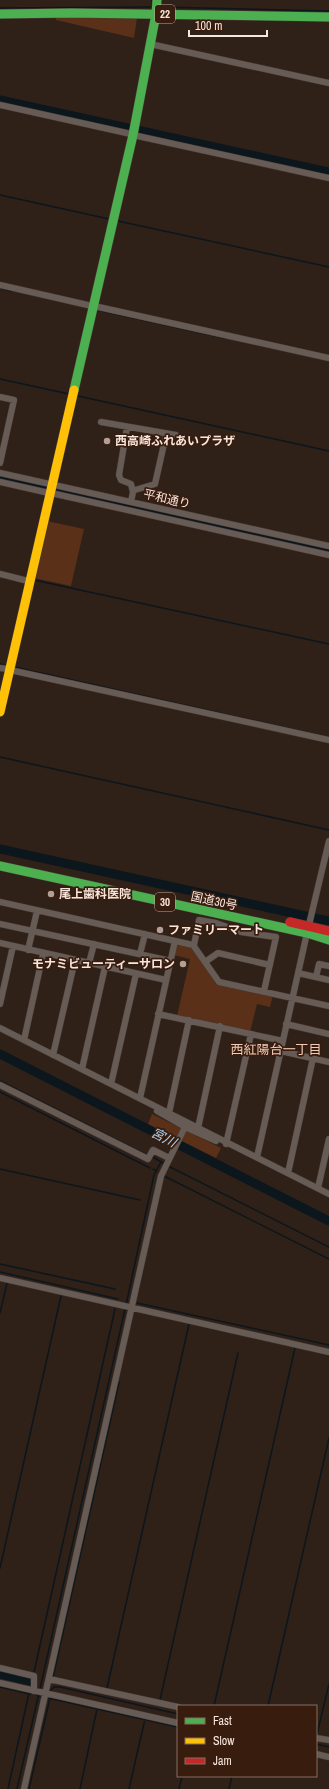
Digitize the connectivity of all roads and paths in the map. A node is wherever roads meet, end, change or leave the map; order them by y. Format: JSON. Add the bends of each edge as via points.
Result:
{"nodes":[{"id":1,"x":156,"y":7,"type":"edge"},
{"id":2,"x":0,"y":14,"type":"edge"},
{"id":3,"x":329,"y":17,"type":"edge"},
{"id":4,"x":150,"y":44,"type":"junction"},
{"id":5,"x":329,"y":83,"type":"edge"},
{"id":6,"x":0,"y":105,"type":"edge"},
{"id":7,"x":132,"y":132,"type":"junction"},
{"id":8,"x":329,"y":178,"type":"edge"},
{"id":9,"x":0,"y":286,"type":"edge"},
{"id":10,"x":92,"y":307,"type":"junction"},
{"id":11,"x":329,"y":358,"type":"edge"},
{"id":12,"x":0,"y":397,"type":"edge"},
{"id":13,"x":101,"y":422,"type":"dead end"},
{"id":14,"x":127,"y":427,"type":"junction"},
{"id":15,"x":166,"y":435,"type":"junction"},
{"id":16,"x":176,"y":435,"type":"dead end"},
{"id":17,"x":0,"y":462,"type":"edge"},
{"id":18,"x":0,"y":473,"type":"edge"},
{"id":19,"x":0,"y":482,"type":"edge"},
{"id":20,"x":51,"y":490,"type":"junction"},
{"id":21,"x":133,"y":492,"type":"junction"},
{"id":22,"x":131,"y":502,"type":"junction"},
{"id":23,"x":329,"y":546,"type":"edge"},
{"id":24,"x":329,"y":555,"type":"edge"},
{"id":25,"x":0,"y":574,"type":"edge"},
{"id":26,"x":29,"y":580,"type":"junction"},
{"id":27,"x":6,"y":669,"type":"edge"},
{"id":28,"x":0,"y":712,"type":"edge"},
{"id":29,"x":329,"y":740,"type":"edge"},
{"id":30,"x":329,"y":841,"type":"edge"},
{"id":31,"x":0,"y":859,"type":"edge"},
{"id":32,"x":0,"y":866,"type":"edge"},
{"id":33,"x":0,"y":902,"type":"edge"},
{"id":34,"x":38,"y":911,"type":"junction"},
{"id":35,"x":309,"y":923,"type":"junction"},
{"id":36,"x":0,"y":924,"type":"edge"},
{"id":37,"x":33,"y":931,"type":"junction"},
{"id":38,"x":329,"y":931,"type":"edge"},
{"id":39,"x":145,"y":934,"type":"junction"},
{"id":40,"x":329,"y":940,"type":"edge"},
{"id":41,"x":176,"y":941,"type":"junction"},
{"id":42,"x":0,"y":943,"type":"edge"},
{"id":43,"x":94,"y":944,"type":"junction"},
{"id":44,"x":194,"y":945,"type":"junction"},
{"id":45,"x":13,"y":946,"type":"junction"},
{"id":46,"x":28,"y":950,"type":"junction"},
{"id":47,"x":44,"y":954,"type":"junction"},
{"id":48,"x":140,"y":954,"type":"junction"},
{"id":49,"x":75,"y":960,"type":"junction"},
{"id":50,"x":171,"y":961,"type":"junction"},
{"id":51,"x":205,"y":962,"type":"junction"},
{"id":52,"x":89,"y":963,"type":"junction"},
{"id":53,"x":270,"y":965,"type":"junction"},
{"id":54,"x":329,"y":966,"type":"edge"},
{"id":55,"x":105,"y":967,"type":"junction"},
{"id":56,"x":298,"y":973,"type":"junction"},
{"id":57,"x":136,"y":974,"type":"junction"},
{"id":58,"x":316,"y":977,"type":"junction"},
{"id":59,"x":166,"y":980,"type":"junction"},
{"id":60,"x":329,"y":980,"type":"edge"},
{"id":61,"x":264,"y":992,"type":"junction"},
{"id":62,"x":292,"y":997,"type":"junction"},
{"id":63,"x":0,"y":1004,"type":"edge"},
{"id":64,"x":329,"y":1006,"type":"edge"},
{"id":65,"x":158,"y":1014,"type":"junction"},
{"id":66,"x":189,"y":1020,"type":"junction"},
{"id":67,"x":286,"y":1024,"type":"junction"},
{"id":68,"x":220,"y":1026,"type":"junction"},
{"id":69,"x":0,"y":1028,"type":"edge"},
{"id":70,"x":251,"y":1034,"type":"junction"},
{"id":71,"x":329,"y":1034,"type":"edge"},
{"id":72,"x":24,"y":1040,"type":"junction"},
{"id":73,"x":283,"y":1041,"type":"junction"},
{"id":74,"x":280,"y":1051,"type":"junction"},
{"id":75,"x":53,"y":1055,"type":"junction"},
{"id":76,"x":313,"y":1058,"type":"junction"},
{"id":77,"x":329,"y":1062,"type":"edge"},
{"id":78,"x":82,"y":1069,"type":"junction"},
{"id":79,"x":111,"y":1084,"type":"junction"},
{"id":80,"x":0,"y":1085,"type":"edge"},
{"id":81,"x":140,"y":1098,"type":"junction"},
{"id":82,"x":169,"y":1113,"type":"junction"},
{"id":83,"x":185,"y":1128,"type":"junction"},
{"id":84,"x":198,"y":1128,"type":"junction"},
{"id":85,"x":329,"y":1139,"type":"edge"},
{"id":86,"x":228,"y":1143,"type":"junction"},
{"id":87,"x":258,"y":1157,"type":"junction"},
{"id":88,"x":168,"y":1161,"type":"junction"},
{"id":89,"x":288,"y":1173,"type":"junction"},
{"id":90,"x":318,"y":1188,"type":"junction"},
{"id":91,"x":329,"y":1194,"type":"edge"},
{"id":92,"x":0,"y":1278,"type":"edge"},
{"id":93,"x":128,"y":1307,"type":"junction"},
{"id":94,"x":329,"y":1352,"type":"edge"},
{"id":95,"x":0,"y":1668,"type":"edge"},
{"id":96,"x":49,"y":1679,"type":"junction"},
{"id":97,"x":0,"y":1683,"type":"edge"},
{"id":98,"x":40,"y":1692,"type":"junction"},
{"id":99,"x":177,"y":1707,"type":"edge"},
{"id":100,"x":177,"y":1723,"type":"edge"},
{"id":101,"x":317,"y":1738,"type":"edge"},
{"id":102,"x":329,"y":1740,"type":"edge"},
{"id":103,"x":317,"y":1754,"type":"edge"},
{"id":104,"x":329,"y":1757,"type":"edge"},
{"id":105,"x":24,"y":1789,"type":"edge"}],
"edges":[{"from":1,"to":2,"type":"main road","number":"22"},
{"from":1,"to":3,"type":"main road","number":"22"},
{"from":1,"to":4,"type":"main road"},
{"from":4,"to":5,"type":"street"},
{"from":4,"to":7,"type":"main road"},
{"from":6,"to":7,"type":"street"},
{"from":7,"to":8,"type":"street"},
{"from":7,"to":10,"type":"main road"},
{"from":9,"to":10,"type":"street"},
{"from":10,"to":11,"type":"street"},
{"from":10,"to":20,"type":"main road"},
{"from":12,"to":17,"type":"street","via":[[14,400]]},
{"from":13,"to":14,"type":"street"},
{"from":14,"to":15,"type":"street"},
{"from":14,"to":21,"type":"street","via":[[119,475],[121,480],[131,484]]},
{"from":15,"to":16,"type":"street"},
{"from":15,"to":21,"type":"street","via":[[155,484]]},
{"from":18,"to":20,"type":"street","name":"平和通り"},
{"from":19,"to":20,"type":"street"},
{"from":20,"to":22,"type":"street","name":"平和通り"},
{"from":20,"to":24,"type":"street"},
{"from":20,"to":26,"type":"main road"},
{"from":21,"to":22,"type":"street"},
{"from":22,"to":23,"type":"street","name":"平和通り"},
{"from":25,"to":26,"type":"street"},
{"from":26,"to":27,"type":"main road"},
{"from":27,"to":28,"type":"main road"},
{"from":27,"to":29,"type":"street"},
{"from":30,"to":35,"type":"street"},
{"from":31,"to":35,"type":"main road","name":"国道30号","number":"30"},
{"from":32,"to":35,"type":"main road","name":"国道30号","number":"30"},
{"from":33,"to":34,"type":"street"},
{"from":34,"to":37,"type":"street"},
{"from":34,"to":39,"type":"street"},
{"from":35,"to":38,"type":"main road","name":"国道30号","number":"30"},
{"from":35,"to":40,"type":"main road","name":"国道30号","number":"30"},
{"from":35,"to":56,"type":"street"},
{"from":36,"to":37,"type":"street"},
{"from":37,"to":43,"type":"street"},
{"from":37,"to":46,"type":"street"},
{"from":39,"to":41,"type":"street"},
{"from":39,"to":48,"type":"street"},
{"from":41,"to":44,"type":"street"},
{"from":41,"to":50,"type":"street"},
{"from":42,"to":45,"type":"street"},
{"from":43,"to":48,"type":"street"},
{"from":43,"to":52,"type":"street"},
{"from":44,"to":51,"type":"street"},
{"from":44,"to":53,"type":"street","via":[[199,920],[241,932],[276,937]]},
{"from":45,"to":46,"type":"street"},
{"from":45,"to":63,"type":"street"},
{"from":46,"to":47,"type":"street"},
{"from":47,"to":49,"type":"street"},
{"from":47,"to":72,"type":"street"},
{"from":48,"to":50,"type":"street"},
{"from":49,"to":52,"type":"street"},
{"from":49,"to":75,"type":"street"},
{"from":50,"to":59,"type":"street"},
{"from":51,"to":53,"type":"street","via":[[218,953]]},
{"from":51,"to":61,"type":"street","via":[[219,982]]},
{"from":52,"to":55,"type":"street"},
{"from":53,"to":61,"type":"street"},
{"from":54,"to":58,"type":"street","via":[[319,964]]},
{"from":55,"to":57,"type":"street"},
{"from":55,"to":78,"type":"street"},
{"from":56,"to":58,"type":"street"},
{"from":56,"to":62,"type":"street"},
{"from":57,"to":59,"type":"street"},
{"from":57,"to":79,"type":"street"},
{"from":58,"to":60,"type":"street"},
{"from":59,"to":65,"type":"street"},
{"from":61,"to":62,"type":"street"},
{"from":62,"to":64,"type":"street"},
{"from":62,"to":67,"type":"street"},
{"from":65,"to":66,"type":"street"},
{"from":65,"to":81,"type":"street"},
{"from":66,"to":68,"type":"street"},
{"from":66,"to":82,"type":"street"},
{"from":67,"to":71,"type":"street"},
{"from":67,"to":73,"type":"street"},
{"from":68,"to":70,"type":"street"},
{"from":68,"to":84,"type":"street"},
{"from":69,"to":72,"type":"street"},
{"from":70,"to":73,"type":"street"},
{"from":70,"to":86,"type":"street"},
{"from":72,"to":75,"type":"street"},
{"from":73,"to":74,"type":"street"},
{"from":74,"to":76,"type":"street"},
{"from":74,"to":87,"type":"street"},
{"from":75,"to":78,"type":"street"},
{"from":76,"to":77,"type":"street"},
{"from":76,"to":89,"type":"street"},
{"from":78,"to":79,"type":"street"},
{"from":79,"to":81,"type":"street"},
{"from":80,"to":88,"type":"street","via":[[148,1159],[153,1150]]},
{"from":81,"to":82,"type":"street"},
{"from":81,"to":83,"type":"street","via":[[147,1106]]},
{"from":82,"to":84,"type":"street"},
{"from":83,"to":86,"type":"street","via":[[225,1145]]},
{"from":83,"to":88,"type":"street"},
{"from":84,"to":86,"type":"street"},
{"from":85,"to":90,"type":"street"},
{"from":86,"to":87,"type":"street"},
{"from":87,"to":89,"type":"street"},
{"from":88,"to":93,"type":"street","via":[[161,1176]]},
{"from":89,"to":90,"type":"street"},
{"from":90,"to":91,"type":"street"},
{"from":92,"to":93,"type":"street"},
{"from":93,"to":94,"type":"street"},
{"from":93,"to":96,"type":"street"},
{"from":95,"to":98,"type":"street","via":[[34,1676]]},
{"from":96,"to":98,"type":"street"},
{"from":96,"to":99,"type":"street"},
{"from":97,"to":98,"type":"street"},
{"from":98,"to":100,"type":"street"},
{"from":98,"to":105,"type":"street"},
{"from":101,"to":102,"type":"street"},
{"from":103,"to":104,"type":"street"}]}
